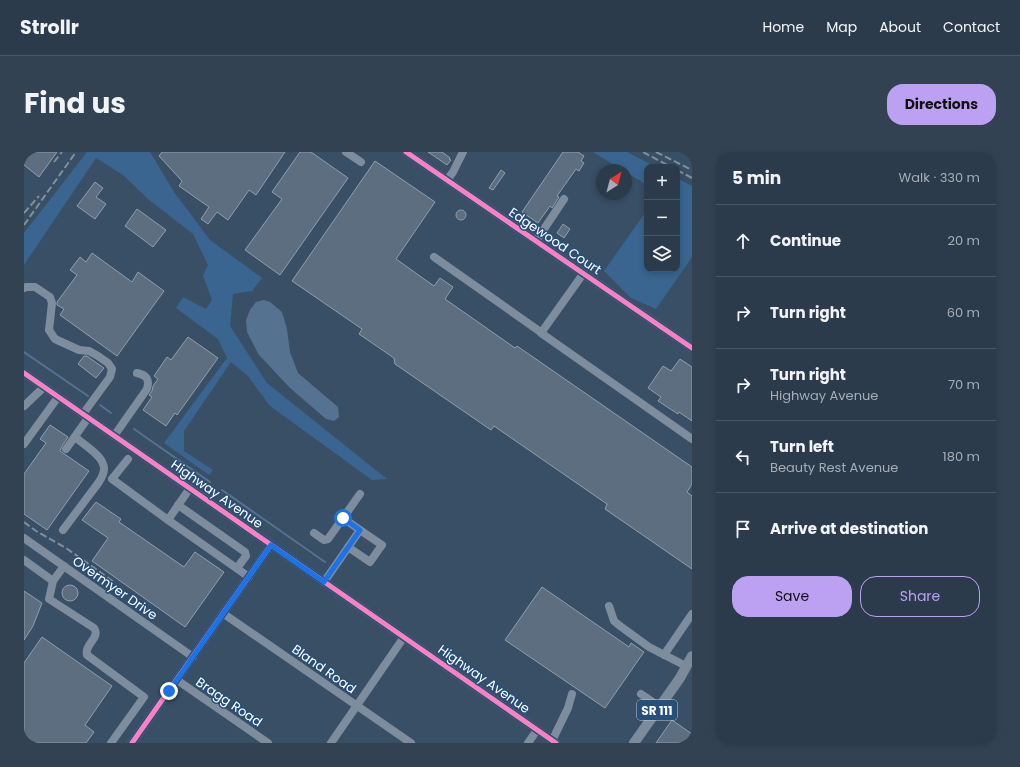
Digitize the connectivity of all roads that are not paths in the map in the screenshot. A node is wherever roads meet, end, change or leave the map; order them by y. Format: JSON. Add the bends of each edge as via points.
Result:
{"nodes":[{"id":1,"x":346,"y":152,"type":"edge"},
{"id":2,"x":406,"y":152,"type":"edge"},
{"id":3,"x":463,"y":152,"type":"edge"},
{"id":4,"x":361,"y":162,"type":"dead end"},
{"id":5,"x":447,"y":180,"type":"junction"},
{"id":6,"x":564,"y":199,"type":"dead end"},
{"id":7,"x":536,"y":242,"type":"junction"},
{"id":8,"x":434,"y":257,"type":"dead end"},
{"id":9,"x":583,"y":274,"type":"junction"},
{"id":10,"x":24,"y":288,"type":"edge"},
{"id":11,"x":542,"y":333,"type":"junction"},
{"id":12,"x":692,"y":348,"type":"edge"},
{"id":13,"x":24,"y":373,"type":"edge"},
{"id":14,"x":137,"y":373,"type":"dead end"},
{"id":15,"x":44,"y":387,"type":"junction"},
{"id":16,"x":58,"y":397,"type":"junction"},
{"id":17,"x":24,"y":406,"type":"edge"},
{"id":18,"x":86,"y":416,"type":"junction"},
{"id":19,"x":114,"y":436,"type":"junction"},
{"id":20,"x":75,"y":437,"type":"junction"},
{"id":21,"x":692,"y":439,"type":"edge"},
{"id":22,"x":24,"y":444,"type":"edge"},
{"id":23,"x":66,"y":449,"type":"dead end"},
{"id":24,"x":128,"y":459,"type":"dead end"},
{"id":25,"x":190,"y":488,"type":"junction"},
{"id":26,"x":360,"y":494,"type":"dead end"},
{"id":27,"x":178,"y":505,"type":"junction"},
{"id":28,"x":343,"y":518,"type":"junction"},
{"id":29,"x":168,"y":520,"type":"junction"},
{"id":30,"x":63,"y":530,"type":"dead end"},
{"id":31,"x":360,"y":530,"type":"junction"},
{"id":32,"x":314,"y":533,"type":"dead end"},
{"id":33,"x":26,"y":543,"type":"edge"},
{"id":34,"x":271,"y":545,"type":"junction"},
{"id":35,"x":348,"y":547,"type":"junction"},
{"id":36,"x":24,"y":560,"type":"edge"},
{"id":37,"x":64,"y":566,"type":"junction"},
{"id":38,"x":237,"y":568,"type":"junction"},
{"id":39,"x":249,"y":577,"type":"junction"},
{"id":40,"x":53,"y":581,"type":"junction"},
{"id":41,"x":324,"y":582,"type":"junction"},
{"id":42,"x":609,"y":606,"type":"dead end"},
{"id":43,"x":224,"y":614,"type":"junction"},
{"id":44,"x":692,"y":614,"type":"edge"},
{"id":45,"x":404,"y":637,"type":"junction"},
{"id":46,"x":664,"y":655,"type":"junction"},
{"id":47,"x":692,"y":656,"type":"edge"},
{"id":48,"x":193,"y":657,"type":"junction"},
{"id":49,"x":689,"y":667,"type":"edge"},
{"id":50,"x":177,"y":680,"type":"junction"},
{"id":51,"x":572,"y":694,"type":"dead end"},
{"id":52,"x":640,"y":694,"type":"dead end"},
{"id":53,"x":357,"y":706,"type":"junction"},
{"id":54,"x":660,"y":707,"type":"junction"},
{"id":55,"x":537,"y":730,"type":"junction"},
{"id":56,"x":554,"y":742,"type":"edge"},
{"id":57,"x":111,"y":743,"type":"edge"},
{"id":58,"x":132,"y":743,"type":"edge"},
{"id":59,"x":268,"y":743,"type":"edge"},
{"id":60,"x":331,"y":743,"type":"edge"},
{"id":61,"x":411,"y":743,"type":"edge"},
{"id":62,"x":528,"y":743,"type":"edge"},
{"id":63,"x":634,"y":743,"type":"edge"}],
"edges":[{"from":1,"to":4,"type":"street"},
{"from":2,"to":5,"type":"street","name":"Edgewood Court"},
{"from":3,"to":5,"type":"street"},
{"from":5,"to":7,"type":"street","name":"Edgewood Court"},
{"from":6,"to":7,"type":"street"},
{"from":7,"to":9,"type":"street","name":"Edgewood Court"},
{"from":8,"to":11,"type":"street"},
{"from":9,"to":11,"type":"street"},
{"from":9,"to":12,"type":"street","name":"Edgewood Court"},
{"from":10,"to":18,"type":"street","via":[[35,287],[50,296],[52,303],[49,330],[55,339],[79,350],[89,351],[108,363],[112,370]]},
{"from":11,"to":21,"type":"street"},
{"from":13,"to":15,"type":"street","name":"Highway Avenue"},
{"from":14,"to":19,"type":"street","via":[[147,378],[149,384]]},
{"from":15,"to":16,"type":"street","name":"Highway Avenue"},
{"from":15,"to":17,"type":"street"},
{"from":16,"to":18,"type":"street","name":"Highway Avenue"},
{"from":16,"to":22,"type":"street"},
{"from":18,"to":19,"type":"street","name":"Highway Avenue"},
{"from":18,"to":20,"type":"street"},
{"from":19,"to":25,"type":"street","name":"Highway Avenue"},
{"from":20,"to":23,"type":"street"},
{"from":20,"to":30,"type":"street","via":[[98,457],[104,464],[104,470],[99,482]]},
{"from":24,"to":29,"type":"street","via":[[112,480]]},
{"from":25,"to":27,"type":"street"},
{"from":25,"to":34,"type":"street","name":"Highway Avenue"},
{"from":26,"to":28,"type":"street"},
{"from":27,"to":29,"type":"street"},
{"from":27,"to":38,"type":"street","via":[[245,552],[246,556]]},
{"from":28,"to":31,"type":"street"},
{"from":28,"to":32,"type":"street","via":[[328,539],[324,540]]},
{"from":29,"to":38,"type":"street"},
{"from":31,"to":35,"type":"street"},
{"from":31,"to":35,"type":"street","via":[[382,545],[370,562]]},
{"from":33,"to":37,"type":"street","name":"Overmyer Drive"},
{"from":34,"to":39,"type":"street"},
{"from":34,"to":41,"type":"street","name":"Highway Avenue"},
{"from":35,"to":41,"type":"street"},
{"from":36,"to":40,"type":"street"},
{"from":37,"to":40,"type":"street"},
{"from":37,"to":48,"type":"street","name":"Overmyer Drive"},
{"from":38,"to":39,"type":"street"},
{"from":39,"to":43,"type":"street"},
{"from":40,"to":57,"type":"street","via":[[49,599],[94,628],[96,632],[86,655],[144,697]]},
{"from":41,"to":45,"type":"street","name":"Highway Avenue"},
{"from":42,"to":46,"type":"street","via":[[614,621]]},
{"from":43,"to":48,"type":"street"},
{"from":43,"to":53,"type":"street","name":"Bland Road"},
{"from":44,"to":46,"type":"street"},
{"from":45,"to":53,"type":"street"},
{"from":45,"to":55,"type":"street","name":"Highway Avenue"},
{"from":46,"to":49,"type":"street"},
{"from":47,"to":49,"type":"main road","number":"SR 111"},
{"from":48,"to":50,"type":"street"},
{"from":49,"to":54,"type":"main road","number":"SR 111"},
{"from":50,"to":58,"type":"street"},
{"from":50,"to":59,"type":"street","name":"Bragg Road"},
{"from":51,"to":56,"type":"street"},
{"from":52,"to":54,"type":"street"},
{"from":53,"to":60,"type":"street"},
{"from":53,"to":61,"type":"street","name":"Bland Road"},
{"from":54,"to":63,"type":"main road","number":"SR 111"},
{"from":55,"to":56,"type":"street","name":"Highway Avenue"},
{"from":55,"to":62,"type":"street"}]}
